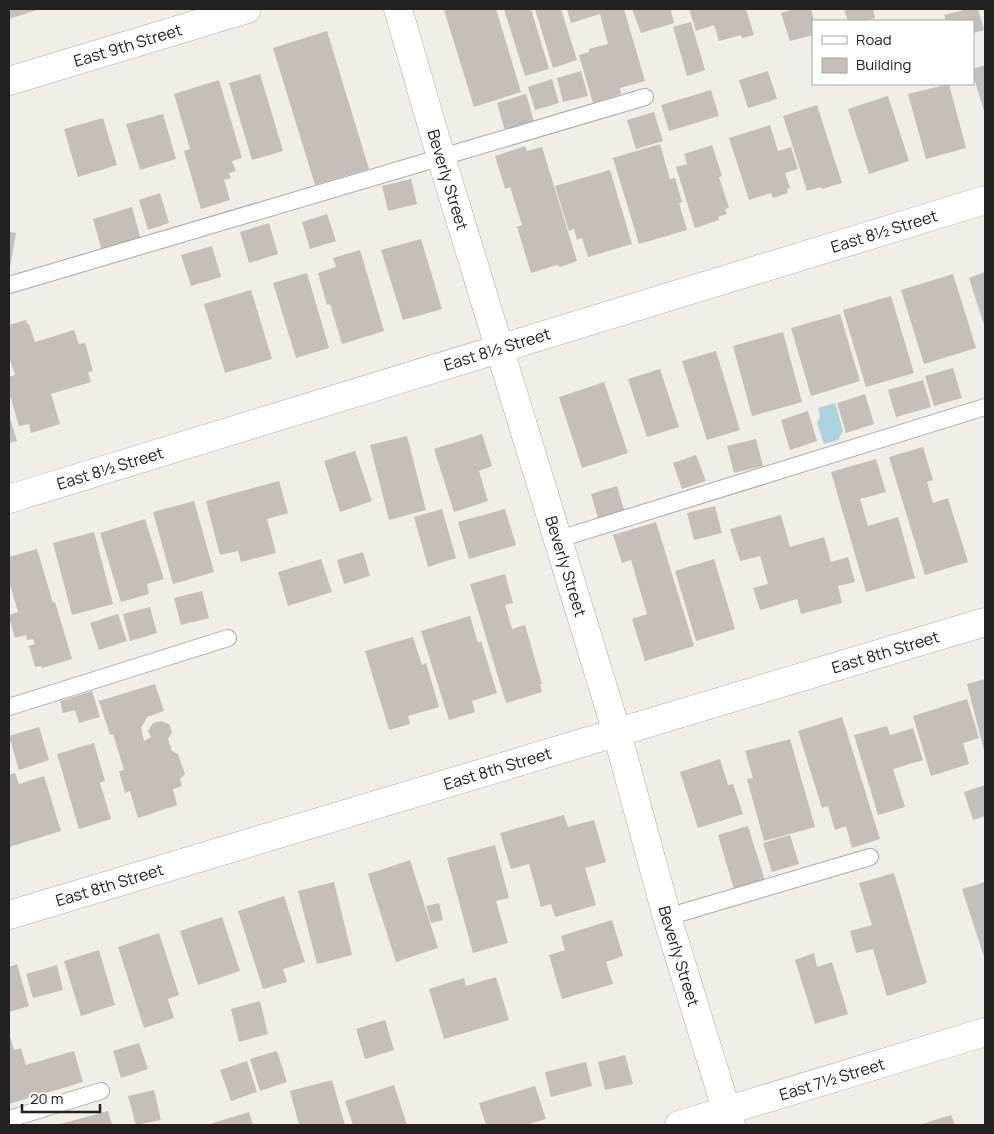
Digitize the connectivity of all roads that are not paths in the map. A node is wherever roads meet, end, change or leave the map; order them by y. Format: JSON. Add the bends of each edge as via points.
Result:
{"nodes":[{"id":1,"x":247,"y":9,"type":"edge"},
{"id":2,"x":398,"y":9,"type":"edge"},
{"id":3,"x":9,"y":81,"type":"edge"},
{"id":4,"x":645,"y":97,"type":"dead end"},
{"id":5,"x":441,"y":157,"type":"junction"},
{"id":6,"x":985,"y":200,"type":"edge"},
{"id":7,"x":9,"y":285,"type":"edge"},
{"id":8,"x":501,"y":348,"type":"junction"},
{"id":9,"x":985,"y":407,"type":"edge"},
{"id":10,"x":9,"y":499,"type":"edge"},
{"id":11,"x":559,"y":539,"type":"junction"},
{"id":12,"x":985,"y":622,"type":"edge"},
{"id":13,"x":228,"y":638,"type":"dead end"},
{"id":14,"x":9,"y":707,"type":"edge"},
{"id":15,"x":617,"y":733,"type":"junction"},
{"id":16,"x":870,"y":857,"type":"dead end"},
{"id":17,"x":9,"y":915,"type":"edge"},
{"id":18,"x":667,"y":917,"type":"junction"},
{"id":19,"x":985,"y":1032,"type":"edge"},
{"id":20,"x":101,"y":1091,"type":"dead end"},
{"id":21,"x":728,"y":1118,"type":"edge"},
{"id":22,"x":9,"y":1119,"type":"edge"},
{"id":23,"x":679,"y":1125,"type":"edge"}],
"edges":[{"from":1,"to":3,"type":"street","name":"East 9th Street"},
{"from":2,"to":5,"type":"street","name":"Beverly Street"},
{"from":4,"to":5,"type":"lane"},
{"from":5,"to":7,"type":"lane"},
{"from":5,"to":8,"type":"street","name":"Beverly Street"},
{"from":6,"to":8,"type":"street","name":"East 8½ Street"},
{"from":8,"to":10,"type":"street","name":"East 8½ Street"},
{"from":8,"to":11,"type":"street","name":"Beverly Street"},
{"from":9,"to":11,"type":"lane"},
{"from":11,"to":15,"type":"street","name":"Beverly Street"},
{"from":12,"to":15,"type":"street","name":"East 8th Street"},
{"from":13,"to":14,"type":"lane"},
{"from":15,"to":17,"type":"street","name":"East 8th Street"},
{"from":15,"to":18,"type":"street","name":"Beverly Street"},
{"from":16,"to":18,"type":"lane"},
{"from":18,"to":21,"type":"street","name":"Beverly Street"},
{"from":19,"to":21,"type":"street","name":"East 7½ Street"},
{"from":20,"to":22,"type":"lane"},
{"from":21,"to":23,"type":"street","name":"East 7½ Street"}]}
